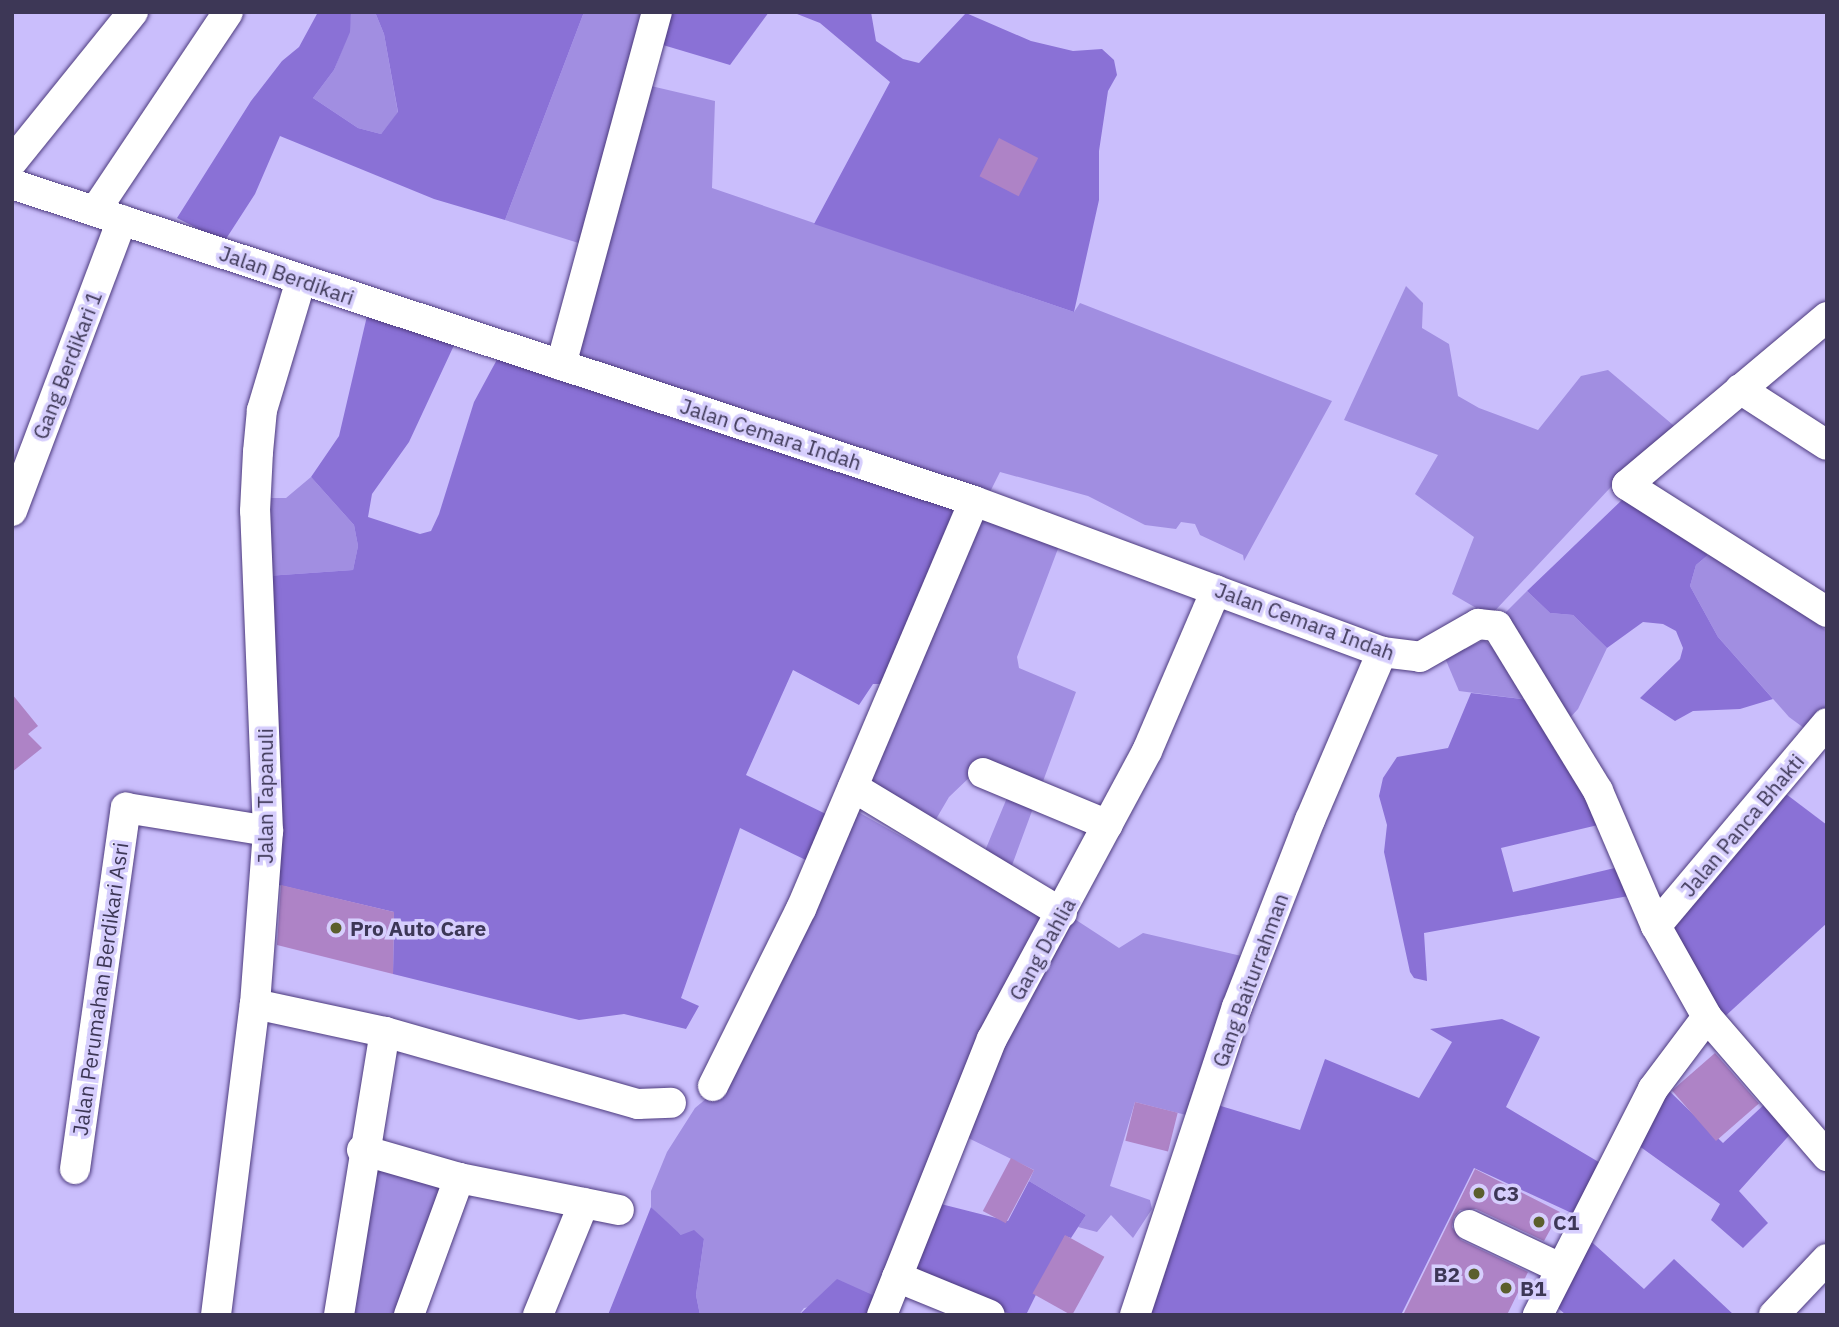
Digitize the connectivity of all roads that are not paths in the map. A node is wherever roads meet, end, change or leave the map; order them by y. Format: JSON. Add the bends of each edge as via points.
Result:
{"nodes":[{"id":1,"x":133,"y":12,"type":"edge"},
{"id":2,"x":228,"y":12,"type":"edge"},
{"id":3,"x":657,"y":12,"type":"edge"},
{"id":4,"x":12,"y":162,"type":"edge"},
{"id":5,"x":12,"y":184,"type":"edge"},
{"id":6,"x":108,"y":215,"type":"junction"},
{"id":7,"x":301,"y":280,"type":"junction"},
{"id":8,"x":1827,"y":317,"type":"edge"},
{"id":9,"x":561,"y":365,"type":"junction"},
{"id":10,"x":1740,"y":389,"type":"junction"},
{"id":11,"x":1827,"y":445,"type":"edge"},
{"id":12,"x":974,"y":500,"type":"junction"},
{"id":13,"x":12,"y":511,"type":"edge"},
{"id":14,"x":1216,"y":590,"type":"junction"},
{"id":15,"x":1827,"y":612,"type":"edge"},
{"id":16,"x":1381,"y":652,"type":"junction"},
{"id":17,"x":1827,"y":723,"type":"edge"},
{"id":18,"x":984,"y":774,"type":"dead end"},
{"id":19,"x":853,"y":787,"type":"junction"},
{"id":20,"x":1108,"y":825,"type":"junction"},
{"id":21,"x":268,"y":831,"type":"junction"},
{"id":22,"x":1062,"y":913,"type":"junction"},
{"id":23,"x":1656,"y":926,"type":"junction"},
{"id":24,"x":255,"y":1004,"type":"junction"},
{"id":25,"x":1707,"y":1017,"type":"junction"},
{"id":26,"x":385,"y":1032,"type":"junction"},
{"id":27,"x":713,"y":1086,"type":"dead end"},
{"id":28,"x":671,"y":1103,"type":"dead end"},
{"id":29,"x":362,"y":1150,"type":"junction"},
{"id":30,"x":1827,"y":1156,"type":"edge"},
{"id":31,"x":75,"y":1169,"type":"dead end"},
{"id":32,"x":459,"y":1178,"type":"junction"},
{"id":33,"x":584,"y":1203,"type":"junction"},
{"id":34,"x":619,"y":1210,"type":"dead end"},
{"id":35,"x":1469,"y":1225,"type":"dead end"},
{"id":36,"x":1827,"y":1259,"type":"edge"},
{"id":37,"x":1560,"y":1268,"type":"junction"},
{"id":38,"x":897,"y":1277,"type":"junction"},
{"id":39,"x":216,"y":1315,"type":"edge"},
{"id":40,"x":338,"y":1315,"type":"edge"},
{"id":41,"x":409,"y":1315,"type":"edge"},
{"id":42,"x":538,"y":1315,"type":"edge"},
{"id":43,"x":882,"y":1315,"type":"edge"},
{"id":44,"x":990,"y":1315,"type":"edge"},
{"id":45,"x":1135,"y":1315,"type":"edge"},
{"id":46,"x":1538,"y":1315,"type":"edge"},
{"id":47,"x":1774,"y":1315,"type":"edge"}],
"edges":[{"from":1,"to":4,"type":"street"},
{"from":2,"to":6,"type":"street","name":"Gang Berdikari 1"},
{"from":3,"to":9,"type":"street"},
{"from":5,"to":6,"type":"street","name":"Jalan Berdikari"},
{"from":6,"to":7,"type":"street","name":"Jalan Berdikari"},
{"from":6,"to":13,"type":"street","name":"Gang Berdikari 1"},
{"from":7,"to":9,"type":"street","name":"Jalan Berdikari"},
{"from":7,"to":21,"type":"street","name":"Jalan Tapanuli","via":[[262,410],[258,452],[255,511]]},
{"from":8,"to":10,"type":"street"},
{"from":9,"to":12,"type":"street","name":"Jalan Cemara Indah"},
{"from":10,"to":11,"type":"street"},
{"from":10,"to":15,"type":"street","via":[[1628,485]]},
{"from":12,"to":14,"type":"street","name":"Jalan Cemara Indah"},
{"from":12,"to":19,"type":"street"},
{"from":14,"to":16,"type":"street","name":"Jalan Cemara Indah"},
{"from":14,"to":20,"type":"street","name":"Gang Dahlia","via":[[1147,751]]},
{"from":16,"to":23,"type":"street","name":"Jalan Cemara Indah","via":[[1420,657],[1478,624],[1497,626],[1598,791]]},
{"from":16,"to":45,"type":"street","name":"Gang Baiturrahman","via":[[1237,1007]]},
{"from":17,"to":23,"type":"street","name":"Jalan Panca Bhakti"},
{"from":18,"to":20,"type":"street"},
{"from":19,"to":22,"type":"street"},
{"from":19,"to":27,"type":"street","via":[[801,909]]},
{"from":20,"to":22,"type":"street","name":"Gang Dahlia"},
{"from":21,"to":24,"type":"street","name":"Jalan Tapanuli"},
{"from":21,"to":31,"type":"street","name":"Jalan Perumahan Berdikari Asri","via":[[126,808]]},
{"from":22,"to":38,"type":"street","name":"Gang Dahlia","via":[[992,1039]]},
{"from":23,"to":25,"type":"street","name":"Jalan Cemara Indah"},
{"from":24,"to":26,"type":"street"},
{"from":24,"to":39,"type":"street","name":"Jalan Tapanuli"},
{"from":25,"to":30,"type":"street","name":"Jalan Cemara Indah"},
{"from":25,"to":37,"type":"street","via":[[1653,1089]]},
{"from":26,"to":28,"type":"street","via":[[634,1102]]},
{"from":26,"to":29,"type":"street"},
{"from":29,"to":32,"type":"street"},
{"from":29,"to":40,"type":"street"},
{"from":32,"to":33,"type":"street"},
{"from":32,"to":41,"type":"street"},
{"from":33,"to":34,"type":"street"},
{"from":33,"to":42,"type":"street"},
{"from":35,"to":37,"type":"street"},
{"from":36,"to":47,"type":"street"},
{"from":37,"to":46,"type":"street"},
{"from":38,"to":43,"type":"street","name":"Gang Dahlia"},
{"from":38,"to":44,"type":"street"}]}
